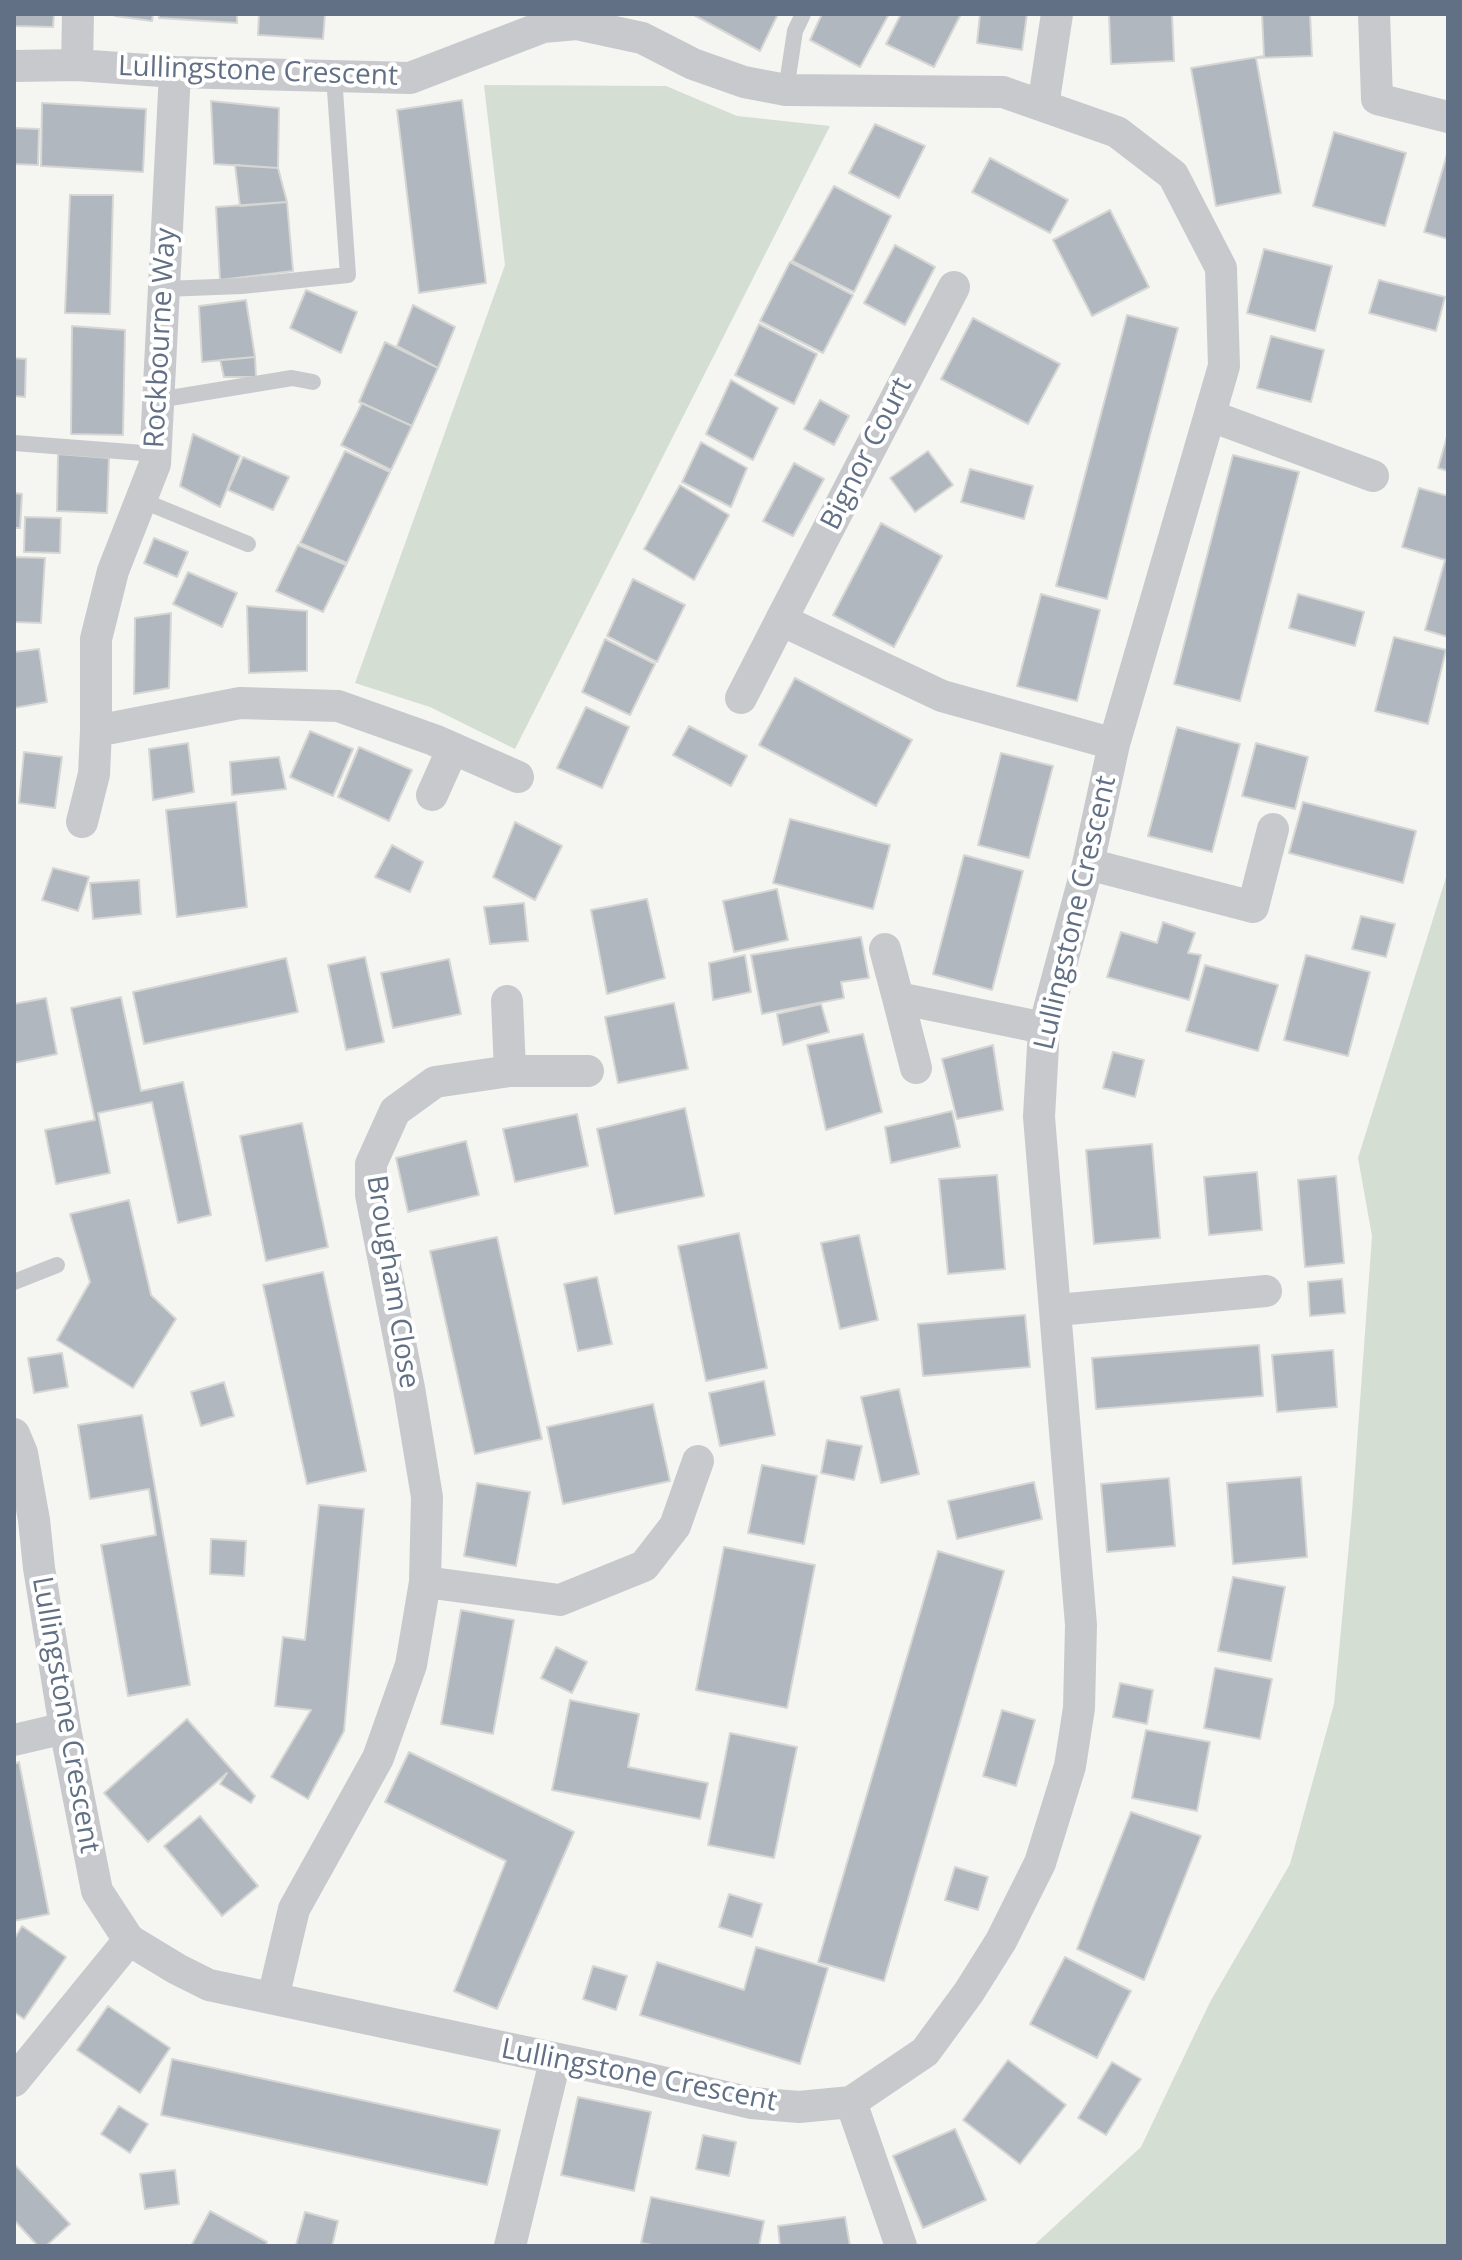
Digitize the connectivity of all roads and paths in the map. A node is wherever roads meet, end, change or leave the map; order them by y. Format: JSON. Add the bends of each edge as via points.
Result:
{"nodes":[{"id":1,"x":78,"y":14,"type":"edge"},
{"id":2,"x":803,"y":14,"type":"edge"},
{"id":3,"x":1057,"y":14,"type":"edge"},
{"id":4,"x":1374,"y":14,"type":"edge"},
{"id":5,"x":542,"y":20,"type":"edge"},
{"id":6,"x":77,"y":65,"type":"junction"},
{"id":7,"x":14,"y":66,"type":"edge"},
{"id":8,"x":175,"y":72,"type":"junction"},
{"id":9,"x":334,"y":76,"type":"junction"},
{"id":10,"x":786,"y":90,"type":"junction"},
{"id":11,"x":1043,"y":106,"type":"junction"},
{"id":12,"x":1448,"y":117,"type":"edge"},
{"id":13,"x":954,"y":287,"type":"dead end"},
{"id":14,"x":164,"y":289,"type":"junction"},
{"id":15,"x":313,"y":382,"type":"dead end"},
{"id":16,"x":158,"y":400,"type":"junction"},
{"id":17,"x":1211,"y":416,"type":"junction"},
{"id":18,"x":14,"y":443,"type":"edge"},
{"id":19,"x":156,"y":454,"type":"junction"},
{"id":20,"x":1373,"y":476,"type":"dead end"},
{"id":21,"x":141,"y":500,"type":"junction"},
{"id":22,"x":248,"y":544,"type":"dead end"},
{"id":23,"x":781,"y":620,"type":"junction"},
{"id":24,"x":741,"y":698,"type":"dead end"},
{"id":25,"x":96,"y":731,"type":"junction"},
{"id":26,"x":1114,"y":744,"type":"junction"},
{"id":27,"x":453,"y":748,"type":"junction"},
{"id":28,"x":518,"y":777,"type":"dead end"},
{"id":29,"x":432,"y":795,"type":"dead end"},
{"id":30,"x":82,"y":822,"type":"dead end"},
{"id":31,"x":1273,"y":829,"type":"dead end"},
{"id":32,"x":1088,"y":864,"type":"junction"},
{"id":33,"x":885,"y":949,"type":"dead end"},
{"id":34,"x":898,"y":998,"type":"junction"},
{"id":35,"x":507,"y":1001,"type":"dead end"},
{"id":36,"x":1044,"y":1028,"type":"junction"},
{"id":37,"x":916,"y":1068,"type":"dead end"},
{"id":38,"x":510,"y":1071,"type":"junction"},
{"id":39,"x":588,"y":1071,"type":"dead end"},
{"id":40,"x":57,"y":1265,"type":"dead end"},
{"id":41,"x":14,"y":1282,"type":"edge"},
{"id":42,"x":1266,"y":1291,"type":"dead end"},
{"id":43,"x":1057,"y":1310,"type":"junction"},
{"id":44,"x":14,"y":1434,"type":"edge"},
{"id":45,"x":698,"y":1461,"type":"dead end"},
{"id":46,"x":425,"y":1582,"type":"junction"},
{"id":47,"x":65,"y":1728,"type":"junction"},
{"id":48,"x":14,"y":1740,"type":"edge"},
{"id":49,"x":129,"y":1940,"type":"junction"},
{"id":50,"x":273,"y":1998,"type":"junction"},
{"id":51,"x":555,"y":2061,"type":"junction"},
{"id":52,"x":14,"y":2081,"type":"edge"},
{"id":53,"x":851,"y":2102,"type":"junction"},
{"id":54,"x":510,"y":2246,"type":"edge"},
{"id":55,"x":901,"y":2246,"type":"edge"}],
"edges":[{"from":1,"to":6,"type":"street"},
{"from":2,"to":10,"type":"lane","via":[[795,31]]},
{"from":3,"to":11,"type":"street"},
{"from":4,"to":12,"type":"street","via":[[1377,99]]},
{"from":5,"to":9,"type":"street","name":"Lullingstone Crescent","via":[[410,78]]},
{"from":5,"to":10,"type":"street","name":"Lullingstone Crescent","via":[[642,38],[693,64]]},
{"from":6,"to":7,"type":"street","name":"Lullingstone Crescent"},
{"from":6,"to":8,"type":"street","name":"Lullingstone Crescent"},
{"from":8,"to":9,"type":"street","name":"Lullingstone Crescent"},
{"from":8,"to":14,"type":"street","name":"Rockbourne Way"},
{"from":9,"to":14,"type":"lane","via":[[348,275]]},
{"from":10,"to":11,"type":"street","name":"Lullingstone Crescent","via":[[1003,92]]},
{"from":11,"to":17,"type":"street","name":"Lullingstone Crescent","via":[[1117,132],[1173,175],[1221,268],[1224,366]]},
{"from":13,"to":23,"type":"street","name":"Bignor Court"},
{"from":14,"to":16,"type":"street","name":"Rockbourne Way"},
{"from":15,"to":16,"type":"lane","via":[[292,378]]},
{"from":16,"to":19,"type":"street","name":"Rockbourne Way"},
{"from":17,"to":20,"type":"street"},
{"from":17,"to":26,"type":"street","name":"Lullingstone Crescent"},
{"from":18,"to":19,"type":"lane"},
{"from":19,"to":21,"type":"street","name":"Rockbourne Way"},
{"from":21,"to":22,"type":"lane"},
{"from":21,"to":25,"type":"street","name":"Rockbourne Way","via":[[113,571],[96,639]]},
{"from":23,"to":24,"type":"street","name":"Bignor Court"},
{"from":23,"to":26,"type":"street","via":[[942,696]]},
{"from":25,"to":27,"type":"street","via":[[240,703],[338,706]]},
{"from":25,"to":30,"type":"street","name":"Rockbourne Way","via":[[94,774]]},
{"from":26,"to":32,"type":"street","name":"Lullingstone Crescent"},
{"from":27,"to":28,"type":"street"},
{"from":27,"to":29,"type":"street"},
{"from":31,"to":32,"type":"street","via":[[1253,907]]},
{"from":32,"to":36,"type":"street","name":"Lullingstone Crescent"},
{"from":33,"to":34,"type":"street"},
{"from":34,"to":36,"type":"street"},
{"from":34,"to":37,"type":"street"},
{"from":35,"to":38,"type":"street"},
{"from":36,"to":43,"type":"street","name":"Lullingstone Crescent","via":[[1039,1117]]},
{"from":38,"to":39,"type":"street","name":"Brougham Close"},
{"from":38,"to":46,"type":"street","name":"Brougham Close","via":[[435,1082],[395,1111],[371,1164],[371,1195],[427,1497]]},
{"from":40,"to":41,"type":"lane"},
{"from":42,"to":43,"type":"street"},
{"from":43,"to":53,"type":"street","name":"Lullingstone Crescent","via":[[1081,1625],[1079,1708],[1070,1766],[1040,1863],[969,1992],[925,2052]]},
{"from":44,"to":47,"type":"street","name":"Lullingstone Crescent","via":[[34,1520]]},
{"from":45,"to":46,"type":"street","via":[[675,1526],[644,1566],[560,1600]]},
{"from":46,"to":50,"type":"street","name":"Brougham Close","via":[[411,1665],[378,1758],[294,1909]]},
{"from":47,"to":48,"type":"street"},
{"from":47,"to":49,"type":"street","name":"Lullingstone Crescent","via":[[97,1891]]},
{"from":49,"to":50,"type":"street","name":"Lullingstone Crescent","via":[[209,1985]]},
{"from":49,"to":52,"type":"street"},
{"from":50,"to":51,"type":"street","name":"Lullingstone Crescent"},
{"from":51,"to":53,"type":"street","name":"Lullingstone Crescent","via":[[751,2103],[799,2107]]},
{"from":51,"to":54,"type":"street"},
{"from":53,"to":55,"type":"street"}]}
